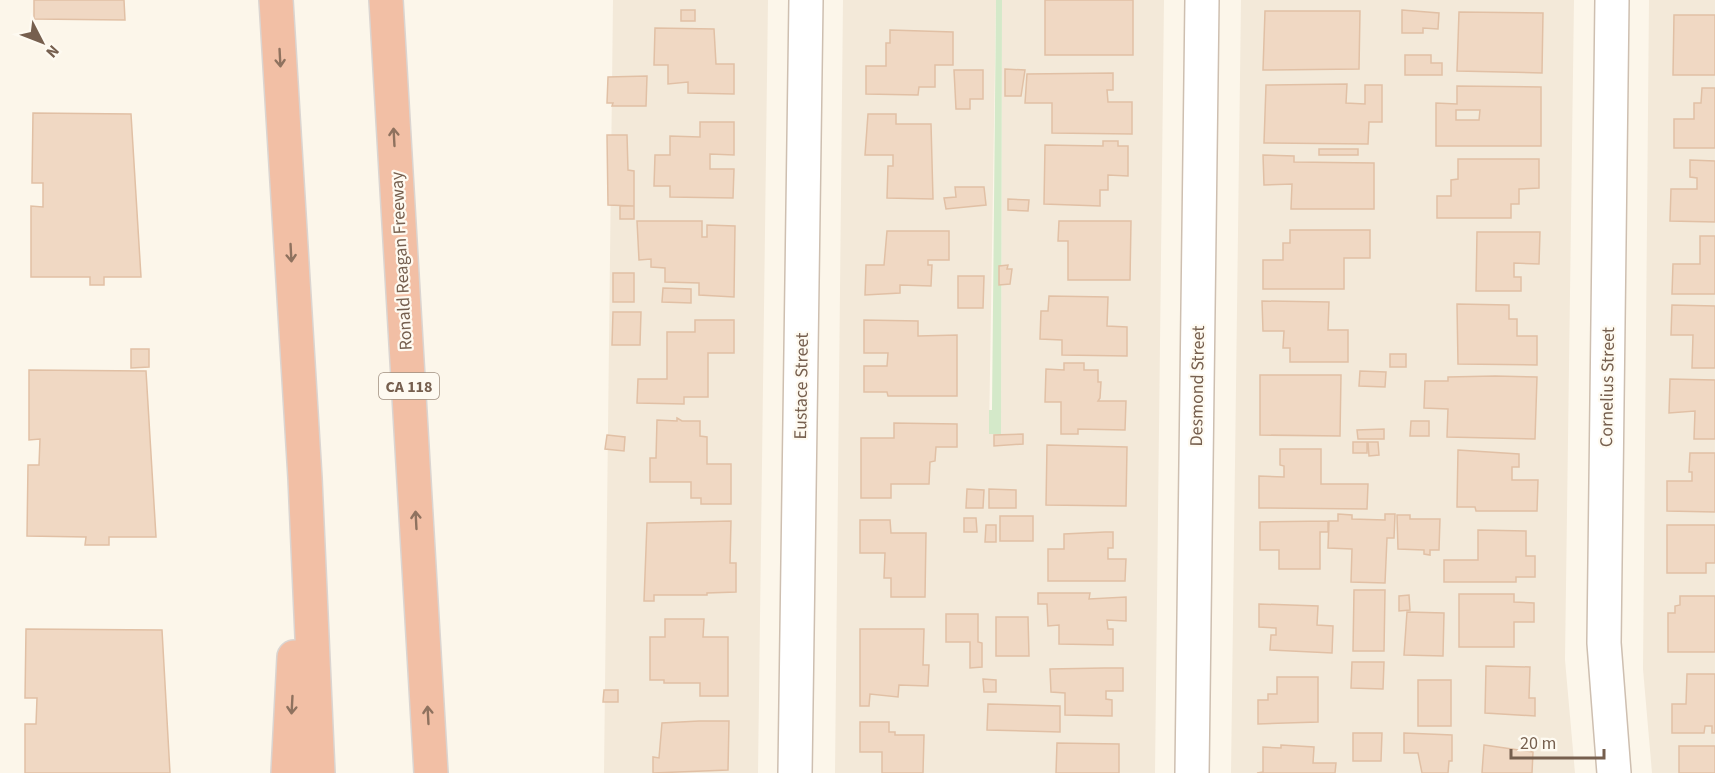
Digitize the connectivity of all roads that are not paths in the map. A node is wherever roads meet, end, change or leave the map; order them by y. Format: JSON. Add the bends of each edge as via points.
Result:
{"nodes":[{"id":1,"x":276,"y":0,"type":"edge"},
{"id":2,"x":386,"y":0,"type":"edge"},
{"id":3,"x":806,"y":0,"type":"edge"},
{"id":4,"x":1202,"y":0,"type":"edge"},
{"id":5,"x":1612,"y":0,"type":"edge"},
{"id":6,"x":305,"y":478,"type":"junction"},
{"id":7,"x":288,"y":773,"type":"edge"},
{"id":8,"x":318,"y":773,"type":"edge"},
{"id":9,"x":431,"y":773,"type":"edge"},
{"id":10,"x":795,"y":773,"type":"edge"},
{"id":11,"x":1192,"y":773,"type":"edge"},
{"id":12,"x":1614,"y":773,"type":"edge"}],
"edges":[{"from":1,"to":6,"type":"highway","one_way":true},
{"from":9,"to":2,"type":"highway","name":"Ronald Reagan Freeway","number":"CA 118","one_way":true},
{"from":3,"to":10,"type":"street","name":"Eustace Street"},
{"from":4,"to":11,"type":"street","name":"Desmond Street"},
{"from":5,"to":12,"type":"street","name":"Cornelius Street","via":[[1604,643]]},
{"from":6,"to":7,"type":"highway","one_way":true},
{"from":6,"to":8,"type":"highway"}]}
